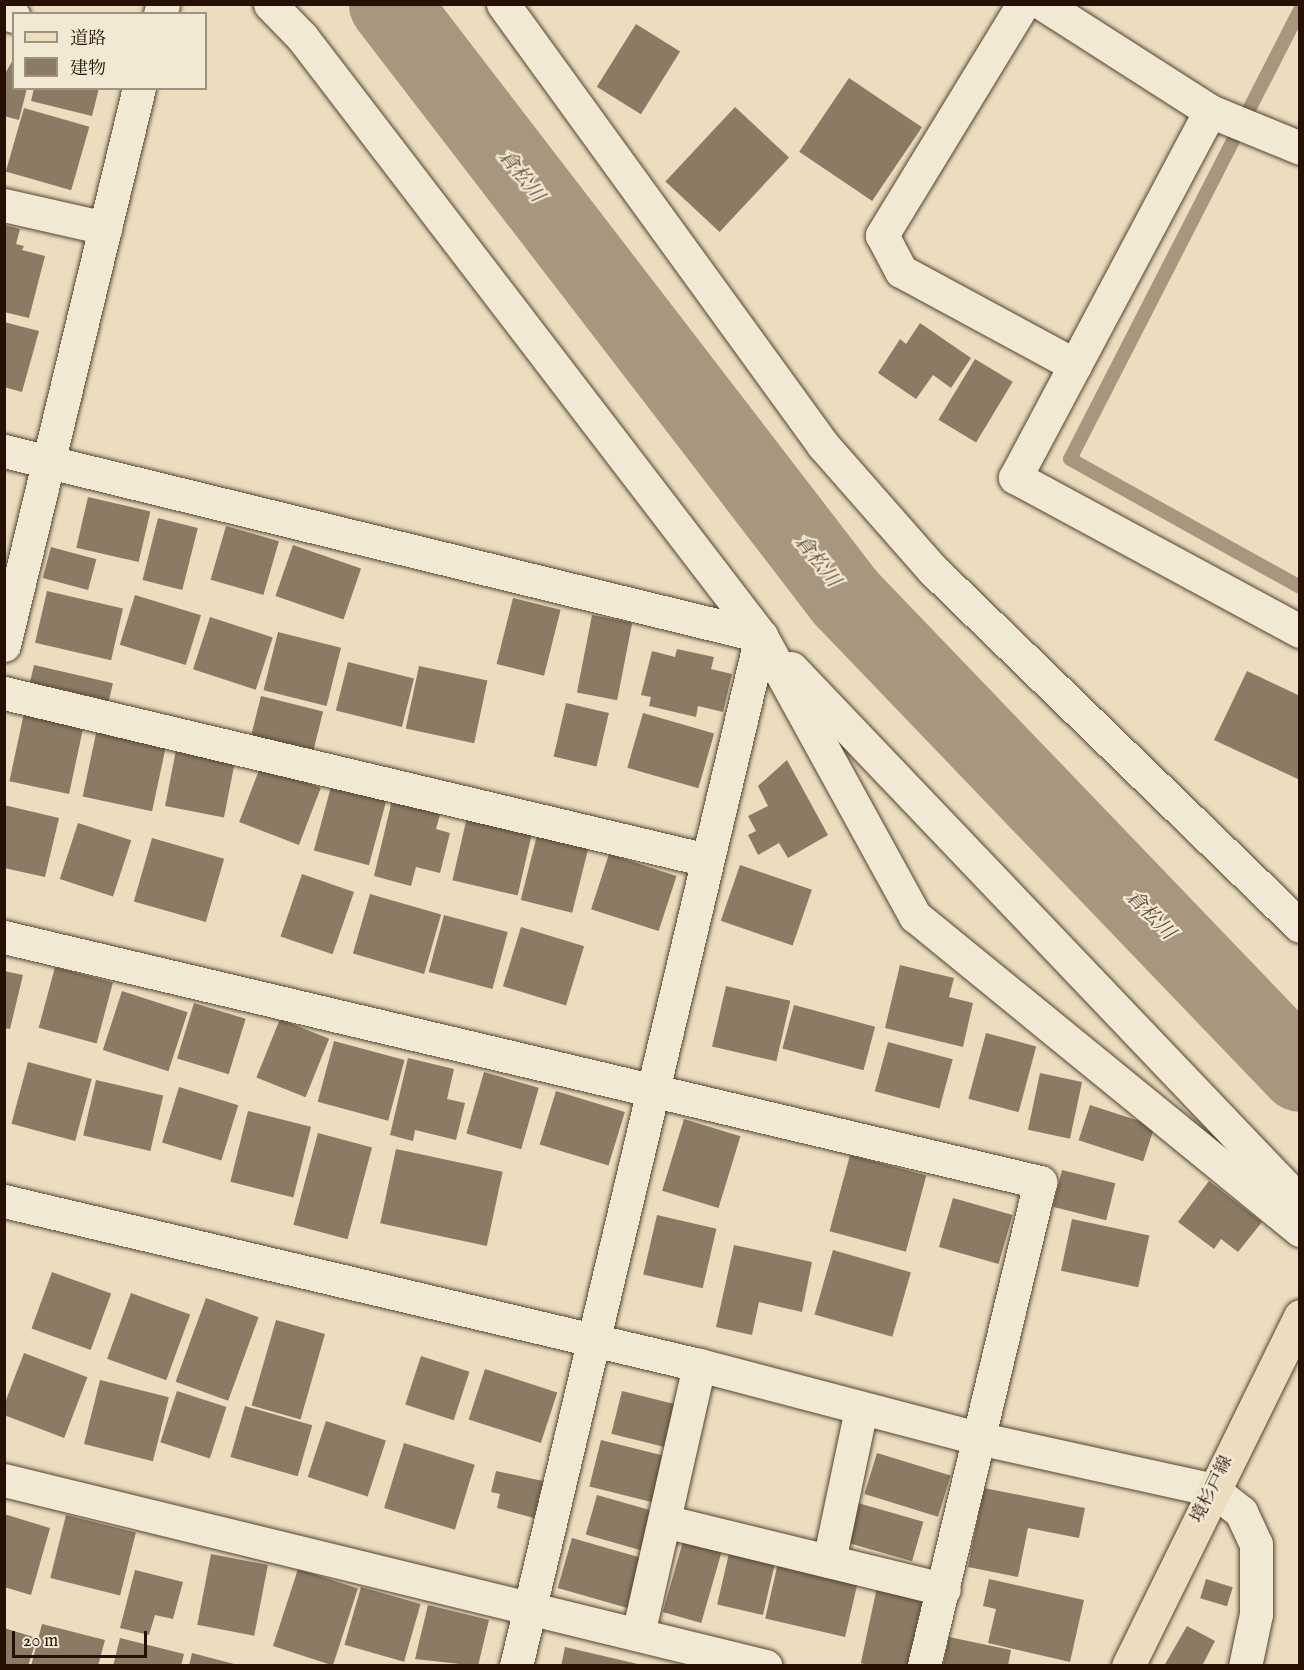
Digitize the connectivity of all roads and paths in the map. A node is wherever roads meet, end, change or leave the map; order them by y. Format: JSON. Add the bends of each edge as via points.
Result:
{"nodes":[{"id":1,"x":270,"y":4,"type":"edge"},
{"id":2,"x":503,"y":4,"type":"edge"},
{"id":3,"x":1023,"y":4,"type":"edge"},
{"id":4,"x":1043,"y":4,"type":"edge"},
{"id":5,"x":139,"y":90,"type":"edge"},
{"id":6,"x":1210,"y":111,"type":"junction"},
{"id":7,"x":1299,"y":148,"type":"edge"},
{"id":8,"x":4,"y":205,"type":"edge"},
{"id":9,"x":105,"y":228,"type":"junction"},
{"id":10,"x":1075,"y":365,"type":"junction"},
{"id":11,"x":4,"y":451,"type":"edge"},
{"id":12,"x":49,"y":462,"type":"junction"},
{"id":13,"x":1299,"y":631,"type":"edge"},
{"id":14,"x":761,"y":636,"type":"junction"},
{"id":15,"x":4,"y":645,"type":"edge"},
{"id":16,"x":4,"y":693,"type":"edge"},
{"id":17,"x":707,"y":860,"type":"junction"},
{"id":18,"x":1299,"y":926,"type":"edge"},
{"id":19,"x":4,"y":937,"type":"edge"},
{"id":20,"x":652,"y":1092,"type":"junction"},
{"id":21,"x":4,"y":1201,"type":"edge"},
{"id":22,"x":1299,"y":1202,"type":"edge"},
{"id":23,"x":1299,"y":1230,"type":"edge"},
{"id":24,"x":1299,"y":1316,"type":"edge"},
{"id":25,"x":593,"y":1340,"type":"junction"},
{"id":26,"x":699,"y":1365,"type":"junction"},
{"id":27,"x":861,"y":1409,"type":"junction"},
{"id":28,"x":982,"y":1439,"type":"junction"},
{"id":29,"x":4,"y":1480,"type":"edge"},
{"id":30,"x":1213,"y":1490,"type":"junction"},
{"id":31,"x":664,"y":1521,"type":"junction"},
{"id":32,"x":829,"y":1561,"type":"junction"},
{"id":33,"x":944,"y":1589,"type":"junction"},
{"id":34,"x":530,"y":1608,"type":"junction"},
{"id":35,"x":638,"y":1634,"type":"junction"},
{"id":36,"x":516,"y":1665,"type":"edge"},
{"id":37,"x":766,"y":1665,"type":"edge"},
{"id":38,"x":924,"y":1665,"type":"edge"},
{"id":39,"x":1128,"y":1665,"type":"edge"},
{"id":40,"x":1245,"y":1665,"type":"edge"}],
"edges":[{"from":1,"to":14,"type":"street","via":[[302,37]]},
{"from":2,"to":18,"type":"street","via":[[822,445],[933,570]]},
{"from":3,"to":10,"type":"street","via":[[882,236],[901,271]]},
{"from":4,"to":6,"type":"street"},
{"from":5,"to":9,"type":"street"},
{"from":6,"to":7,"type":"street"},
{"from":6,"to":10,"type":"street"},
{"from":8,"to":9,"type":"street"},
{"from":9,"to":12,"type":"street"},
{"from":10,"to":13,"type":"street","via":[[1015,477]]},
{"from":11,"to":12,"type":"street"},
{"from":12,"to":14,"type":"street"},
{"from":12,"to":15,"type":"street"},
{"from":14,"to":17,"type":"street"},
{"from":14,"to":22,"type":"street"},
{"from":14,"to":23,"type":"street","via":[[915,916]]},
{"from":16,"to":17,"type":"street"},
{"from":17,"to":20,"type":"street"},
{"from":19,"to":20,"type":"street"},
{"from":20,"to":25,"type":"street"},
{"from":20,"to":28,"type":"street","via":[[1040,1182]]},
{"from":21,"to":25,"type":"street"},
{"from":24,"to":30,"type":"main road","name":"境杉戸線"},
{"from":25,"to":26,"type":"street"},
{"from":25,"to":34,"type":"street"},
{"from":26,"to":27,"type":"street"},
{"from":26,"to":31,"type":"street"},
{"from":27,"to":28,"type":"street"},
{"from":27,"to":32,"type":"street"},
{"from":28,"to":30,"type":"street"},
{"from":28,"to":33,"type":"street"},
{"from":29,"to":34,"type":"street"},
{"from":30,"to":39,"type":"main road","name":"境杉戸線"},
{"from":30,"to":40,"type":"street","via":[[1241,1512],[1256,1544],[1257,1603]]},
{"from":31,"to":32,"type":"street"},
{"from":31,"to":35,"type":"street"},
{"from":32,"to":33,"type":"street"},
{"from":33,"to":38,"type":"street"},
{"from":34,"to":35,"type":"street"},
{"from":34,"to":36,"type":"street"},
{"from":35,"to":37,"type":"street"}]}
